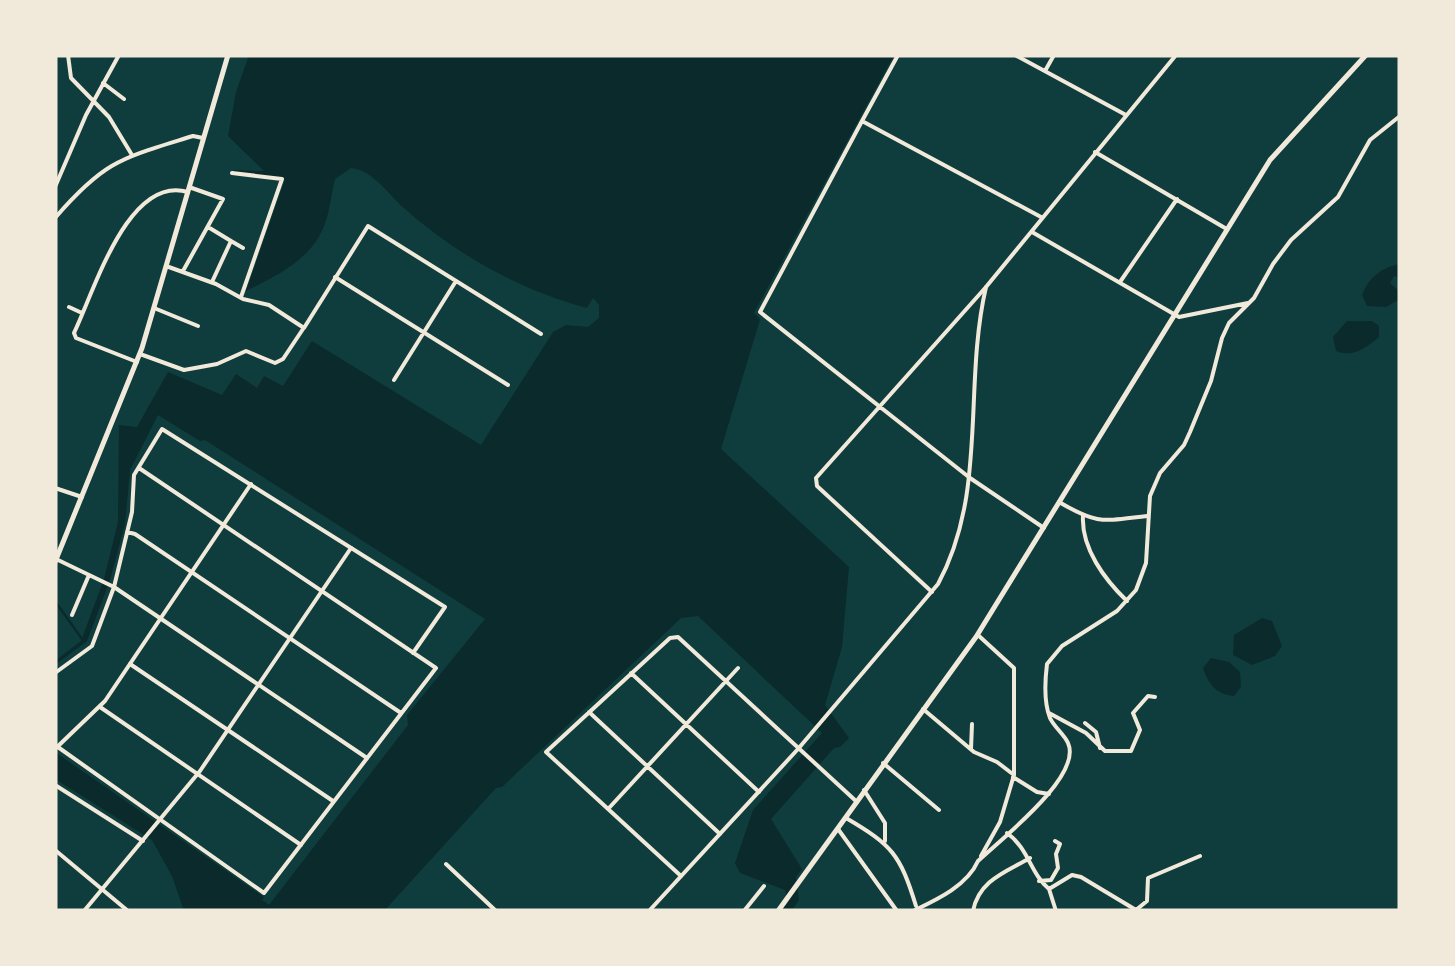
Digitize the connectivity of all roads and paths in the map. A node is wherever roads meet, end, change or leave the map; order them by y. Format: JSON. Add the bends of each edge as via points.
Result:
{"nodes":[{"id":1,"x":68,"y":55,"type":"edge"},
{"id":2,"x":118,"y":55,"type":"edge"},
{"id":3,"x":228,"y":55,"type":"edge"},
{"id":4,"x":898,"y":55,"type":"edge"},
{"id":5,"x":1015,"y":55,"type":"edge"},
{"id":6,"x":1054,"y":55,"type":"edge"},
{"id":7,"x":1176,"y":55,"type":"edge"},
{"id":8,"x":1366,"y":55,"type":"edge"},
{"id":9,"x":1045,"y":72,"type":"junction"},
{"id":10,"x":103,"y":83,"type":"junction"},
{"id":11,"x":124,"y":99,"type":"dead end"},
{"id":12,"x":93,"y":102,"type":"junction"},
{"id":13,"x":1126,"y":115,"type":"junction"},
{"id":14,"x":1400,"y":116,"type":"edge"},
{"id":15,"x":862,"y":121,"type":"junction"},
{"id":16,"x":204,"y":138,"type":"junction"},
{"id":17,"x":1095,"y":152,"type":"junction"},
{"id":18,"x":132,"y":155,"type":"junction"},
{"id":19,"x":232,"y":173,"type":"dead end"},
{"id":20,"x":55,"y":187,"type":"edge"},
{"id":21,"x":189,"y":190,"type":"junction"},
{"id":22,"x":1177,"y":200,"type":"junction"},
{"id":23,"x":1041,"y":217,"type":"junction"},
{"id":24,"x":55,"y":218,"type":"edge"},
{"id":25,"x":208,"y":227,"type":"junction"},
{"id":26,"x":1226,"y":228,"type":"junction"},
{"id":27,"x":1030,"y":231,"type":"junction"},
{"id":28,"x":232,"y":241,"type":"junction"},
{"id":29,"x":244,"y":248,"type":"dead end"},
{"id":30,"x":166,"y":266,"type":"junction"},
{"id":31,"x":183,"y":271,"type":"junction"},
{"id":32,"x":336,"y":277,"type":"junction"},
{"id":33,"x":456,"y":281,"type":"junction"},
{"id":34,"x":212,"y":282,"type":"junction"},
{"id":35,"x":1120,"y":283,"type":"junction"},
{"id":36,"x":986,"y":287,"type":"junction"},
{"id":37,"x":240,"y":298,"type":"junction"},
{"id":38,"x":1248,"y":303,"type":"junction"},
{"id":39,"x":69,"y":307,"type":"dead end"},
{"id":40,"x":154,"y":308,"type":"junction"},
{"id":41,"x":84,"y":314,"type":"junction"},
{"id":42,"x":1174,"y":314,"type":"junction"},
{"id":43,"x":198,"y":326,"type":"dead end"},
{"id":44,"x":304,"y":328,"type":"junction"},
{"id":45,"x":424,"y":333,"type":"junction"},
{"id":46,"x":540,"y":334,"type":"dead end"},
{"id":47,"x":140,"y":354,"type":"junction"},
{"id":48,"x":136,"y":362,"type":"junction"},
{"id":49,"x":394,"y":380,"type":"dead end"},
{"id":50,"x":508,"y":386,"type":"dead end"},
{"id":51,"x":880,"y":407,"type":"junction"},
{"id":52,"x":138,"y":468,"type":"junction"},
{"id":53,"x":970,"y":478,"type":"junction"},
{"id":54,"x":250,"y":484,"type":"junction"},
{"id":55,"x":55,"y":488,"type":"edge"},
{"id":56,"x":82,"y":496,"type":"junction"},
{"id":57,"x":1059,"y":502,"type":"junction"},
{"id":58,"x":1083,"y":516,"type":"junction"},
{"id":59,"x":1147,"y":516,"type":"junction"},
{"id":60,"x":224,"y":525,"type":"junction"},
{"id":61,"x":1044,"y":528,"type":"junction"},
{"id":62,"x":127,"y":532,"type":"junction"},
{"id":63,"x":351,"y":548,"type":"junction"},
{"id":64,"x":57,"y":556,"type":"edge"},
{"id":65,"x":192,"y":572,"type":"junction"},
{"id":66,"x":89,"y":575,"type":"junction"},
{"id":67,"x":112,"y":586,"type":"junction"},
{"id":68,"x":322,"y":592,"type":"junction"},
{"id":69,"x":932,"y":592,"type":"junction"},
{"id":70,"x":71,"y":598,"type":"dead end"},
{"id":71,"x":1127,"y":601,"type":"junction"},
{"id":72,"x":78,"y":603,"type":"junction"},
{"id":73,"x":72,"y":615,"type":"dead end"},
{"id":74,"x":160,"y":618,"type":"junction"},
{"id":75,"x":978,"y":634,"type":"junction"},
{"id":76,"x":290,"y":638,"type":"junction"},
{"id":77,"x":414,"y":653,"type":"junction"},
{"id":78,"x":130,"y":664,"type":"junction"},
{"id":79,"x":738,"y":668,"type":"dead end"},
{"id":80,"x":631,"y":673,"type":"junction"},
{"id":81,"x":55,"y":674,"type":"edge"},
{"id":82,"x":725,"y":681,"type":"junction"},
{"id":83,"x":259,"y":685,"type":"junction"},
{"id":84,"x":1156,"y":697,"type":"dead end"},
{"id":85,"x":100,"y":707,"type":"junction"},
{"id":86,"x":923,"y":709,"type":"junction"},
{"id":87,"x":588,"y":712,"type":"junction"},
{"id":88,"x":402,"y":714,"type":"junction"},
{"id":89,"x":1049,"y":714,"type":"junction"},
{"id":90,"x":1085,"y":723,"type":"dead end"},
{"id":91,"x":686,"y":724,"type":"junction"},
{"id":92,"x":972,"y":724,"type":"dead end"},
{"id":93,"x":228,"y":730,"type":"junction"},
{"id":94,"x":56,"y":747,"type":"edge"},
{"id":95,"x":1100,"y":748,"type":"junction"},
{"id":96,"x":971,"y":749,"type":"junction"},
{"id":97,"x":800,"y":751,"type":"junction"},
{"id":98,"x":367,"y":758,"type":"junction"},
{"id":99,"x":883,"y":762,"type":"junction"},
{"id":100,"x":647,"y":766,"type":"junction"},
{"id":101,"x":198,"y":775,"type":"junction"},
{"id":102,"x":1013,"y":776,"type":"junction"},
{"id":103,"x":55,"y":785,"type":"edge"},
{"id":104,"x":864,"y":790,"type":"junction"},
{"id":105,"x":759,"y":792,"type":"junction"},
{"id":106,"x":1048,"y":794,"type":"junction"},
{"id":107,"x":334,"y":802,"type":"junction"},
{"id":108,"x":857,"y":802,"type":"junction"},
{"id":109,"x":608,"y":809,"type":"junction"},
{"id":110,"x":940,"y":810,"type":"dead end"},
{"id":111,"x":846,"y":818,"type":"junction"},
{"id":112,"x":159,"y":821,"type":"junction"},
{"id":113,"x":838,"y":829,"type":"junction"},
{"id":114,"x":1007,"y":833,"type":"junction"},
{"id":115,"x":720,"y":834,"type":"junction"},
{"id":116,"x":144,"y":839,"type":"junction"},
{"id":117,"x":885,"y":842,"type":"junction"},
{"id":118,"x":1055,"y":842,"type":"dead end"},
{"id":119,"x":301,"y":844,"type":"junction"},
{"id":120,"x":55,"y":850,"type":"edge"},
{"id":121,"x":1200,"y":856,"type":"dead end"},
{"id":122,"x":1030,"y":858,"type":"junction"},
{"id":123,"x":978,"y":861,"type":"junction"},
{"id":124,"x":446,"y":864,"type":"dead end"},
{"id":125,"x":681,"y":876,"type":"junction"},
{"id":126,"x":1039,"y":880,"type":"junction"},
{"id":127,"x":764,"y":886,"type":"dead end"},
{"id":128,"x":102,"y":889,"type":"junction"},
{"id":129,"x":1049,"y":889,"type":"junction"},
{"id":130,"x":915,"y":910,"type":"edge"},
{"id":131,"x":84,"y":911,"type":"edge"},
{"id":132,"x":128,"y":911,"type":"edge"},
{"id":133,"x":496,"y":911,"type":"edge"},
{"id":134,"x":648,"y":911,"type":"edge"},
{"id":135,"x":744,"y":911,"type":"edge"},
{"id":136,"x":778,"y":911,"type":"edge"},
{"id":137,"x":896,"y":911,"type":"edge"},
{"id":138,"x":973,"y":911,"type":"edge"},
{"id":139,"x":1056,"y":911,"type":"edge"}],
"edges":[{"from":1,"to":12,"type":"street","via":[[71,78]]},
{"from":2,"to":10,"type":"street"},
{"from":3,"to":16,"type":"main road"},
{"from":4,"to":15,"type":"street"},
{"from":5,"to":9,"type":"street"},
{"from":6,"to":9,"type":"street"},
{"from":7,"to":13,"type":"street"},
{"from":8,"to":26,"type":"main road","via":[[1270,160]]},
{"from":9,"to":13,"type":"street"},
{"from":10,"to":11,"type":"street"},
{"from":10,"to":12,"type":"street"},
{"from":12,"to":18,"type":"street"},
{"from":12,"to":20,"type":"street"},
{"from":13,"to":17,"type":"street"},
{"from":14,"to":38,"type":"street","via":[[1370,140],[1338,197],[1292,240]]},
{"from":15,"to":23,"type":"street"},
{"from":15,"to":51,"type":"street","via":[[760,312]]},
{"from":16,"to":18,"type":"street"},
{"from":16,"to":21,"type":"main road"},
{"from":17,"to":22,"type":"street"},
{"from":17,"to":23,"type":"street"},
{"from":18,"to":24,"type":"street","via":[[93,176]]},
{"from":19,"to":37,"type":"street","via":[[282,179]]},
{"from":21,"to":25,"type":"street","via":[[224,199]]},
{"from":21,"to":30,"type":"main road"},
{"from":21,"to":41,"type":"street","via":[[159,191],[118,232]]},
{"from":22,"to":26,"type":"street"},
{"from":22,"to":35,"type":"street"},
{"from":23,"to":27,"type":"street"},
{"from":25,"to":28,"type":"street"},
{"from":25,"to":31,"type":"street"},
{"from":26,"to":42,"type":"main road"},
{"from":27,"to":35,"type":"street"},
{"from":27,"to":36,"type":"street"},
{"from":28,"to":29,"type":"street"},
{"from":28,"to":34,"type":"street"},
{"from":30,"to":31,"type":"street"},
{"from":30,"to":40,"type":"main road"},
{"from":31,"to":34,"type":"street"},
{"from":32,"to":33,"type":"street","via":[[368,226]]},
{"from":32,"to":44,"type":"street"},
{"from":32,"to":45,"type":"street"},
{"from":33,"to":45,"type":"street"},
{"from":33,"to":46,"type":"street"},
{"from":34,"to":37,"type":"street"},
{"from":35,"to":42,"type":"street"},
{"from":36,"to":51,"type":"street"},
{"from":36,"to":53,"type":"street"},
{"from":37,"to":44,"type":"street","via":[[270,305]]},
{"from":38,"to":42,"type":"street"},
{"from":38,"to":59,"type":"street","via":[[1222,338],[1195,420],[1160,473]]},
{"from":39,"to":41,"type":"street"},
{"from":40,"to":43,"type":"street"},
{"from":40,"to":47,"type":"main road"},
{"from":41,"to":48,"type":"street","via":[[76,338]]},
{"from":42,"to":57,"type":"main road"},
{"from":44,"to":47,"type":"street","via":[[275,363],[246,352],[184,370]]},
{"from":45,"to":49,"type":"street"},
{"from":45,"to":50,"type":"street"},
{"from":47,"to":48,"type":"main road"},
{"from":48,"to":56,"type":"main road"},
{"from":51,"to":53,"type":"street"},
{"from":51,"to":69,"type":"street","via":[[816,478],[817,486]]},
{"from":52,"to":54,"type":"street","via":[[162,429]]},
{"from":52,"to":60,"type":"street"},
{"from":52,"to":62,"type":"street"},
{"from":53,"to":61,"type":"street"},
{"from":53,"to":69,"type":"street","via":[[959,540]]},
{"from":54,"to":60,"type":"street"},
{"from":54,"to":63,"type":"street"},
{"from":55,"to":56,"type":"street"},
{"from":56,"to":64,"type":"main road"},
{"from":57,"to":58,"type":"street"},
{"from":57,"to":61,"type":"main road"},
{"from":58,"to":59,"type":"street","via":[[1100,522]]},
{"from":58,"to":71,"type":"street","via":[[1088,547]]},
{"from":59,"to":71,"type":"street","via":[[1146,563]]},
{"from":60,"to":65,"type":"street"},
{"from":60,"to":68,"type":"street"},
{"from":61,"to":75,"type":"main road"},
{"from":62,"to":65,"type":"street"},
{"from":62,"to":67,"type":"street"},
{"from":63,"to":68,"type":"street"},
{"from":63,"to":77,"type":"street","via":[[445,607]]},
{"from":64,"to":66,"type":"street"},
{"from":65,"to":74,"type":"street"},
{"from":65,"to":76,"type":"street"},
{"from":66,"to":67,"type":"street"},
{"from":66,"to":72,"type":"street"},
{"from":67,"to":74,"type":"street"},
{"from":67,"to":81,"type":"street","via":[[92,646]]},
{"from":68,"to":76,"type":"street"},
{"from":68,"to":77,"type":"street"},
{"from":69,"to":97,"type":"street"},
{"from":70,"to":72,"type":"street"},
{"from":71,"to":89,"type":"street","via":[[1050,658]]},
{"from":72,"to":73,"type":"street"},
{"from":74,"to":78,"type":"street"},
{"from":74,"to":83,"type":"street"},
{"from":75,"to":86,"type":"main road"},
{"from":75,"to":102,"type":"street","via":[[1014,668]]},
{"from":76,"to":83,"type":"street"},
{"from":76,"to":88,"type":"street"},
{"from":77,"to":88,"type":"street","via":[[436,668]]},
{"from":78,"to":85,"type":"street"},
{"from":78,"to":93,"type":"street"},
{"from":79,"to":82,"type":"street"},
{"from":80,"to":82,"type":"street","via":[[678,637]]},
{"from":80,"to":87,"type":"street"},
{"from":80,"to":91,"type":"street"},
{"from":82,"to":91,"type":"street"},
{"from":82,"to":97,"type":"street"},
{"from":83,"to":93,"type":"street"},
{"from":83,"to":98,"type":"street"},
{"from":84,"to":95,"type":"street","via":[[1148,696],[1133,713],[1140,730],[1131,751]]},
{"from":85,"to":94,"type":"street"},
{"from":85,"to":101,"type":"street"},
{"from":86,"to":96,"type":"street"},
{"from":86,"to":99,"type":"main road"},
{"from":87,"to":100,"type":"street"},
{"from":87,"to":109,"type":"street","via":[[546,752]]},
{"from":88,"to":98,"type":"street"},
{"from":89,"to":95,"type":"street"},
{"from":89,"to":106,"type":"street","via":[[1070,753]]},
{"from":90,"to":95,"type":"street"},
{"from":91,"to":100,"type":"street"},
{"from":91,"to":105,"type":"street"},
{"from":92,"to":96,"type":"street"},
{"from":93,"to":101,"type":"street"},
{"from":93,"to":107,"type":"street"},
{"from":94,"to":112,"type":"street"},
{"from":96,"to":102,"type":"street"},
{"from":97,"to":105,"type":"street"},
{"from":97,"to":108,"type":"street"},
{"from":98,"to":107,"type":"street"},
{"from":99,"to":104,"type":"main road"},
{"from":99,"to":110,"type":"street"},
{"from":100,"to":109,"type":"street"},
{"from":100,"to":115,"type":"street"},
{"from":101,"to":112,"type":"street"},
{"from":101,"to":119,"type":"street"},
{"from":102,"to":106,"type":"street"},
{"from":102,"to":123,"type":"street","via":[[1000,822]]},
{"from":103,"to":116,"type":"street"},
{"from":104,"to":108,"type":"main road"},
{"from":104,"to":117,"type":"street","via":[[885,823]]},
{"from":105,"to":115,"type":"street"},
{"from":106,"to":114,"type":"street"},
{"from":107,"to":119,"type":"street"},
{"from":108,"to":111,"type":"main road"},
{"from":109,"to":125,"type":"street"},
{"from":111,"to":113,"type":"main road"},
{"from":111,"to":117,"type":"street"},
{"from":112,"to":116,"type":"street"},
{"from":112,"to":119,"type":"street","via":[[264,893]]},
{"from":113,"to":136,"type":"main road"},
{"from":113,"to":137,"type":"street"},
{"from":114,"to":122,"type":"street"},
{"from":114,"to":123,"type":"street"},
{"from":115,"to":125,"type":"street"},
{"from":116,"to":128,"type":"street"},
{"from":117,"to":130,"type":"street"},
{"from":118,"to":126,"type":"street","via":[[1058,868],[1050,880]]},
{"from":120,"to":128,"type":"street"},
{"from":121,"to":129,"type":"street","via":[[1148,878],[1146,901],[1136,910],[1081,877],[1072,875]]},
{"from":122,"to":126,"type":"street"},
{"from":122,"to":138,"type":"street","via":[[991,880]]},
{"from":123,"to":130,"type":"street","via":[[952,890]]},
{"from":124,"to":133,"type":"street"},
{"from":125,"to":134,"type":"street"},
{"from":126,"to":129,"type":"street"},
{"from":127,"to":135,"type":"street"},
{"from":128,"to":131,"type":"street"},
{"from":128,"to":132,"type":"street"},
{"from":129,"to":139,"type":"street"}]}
